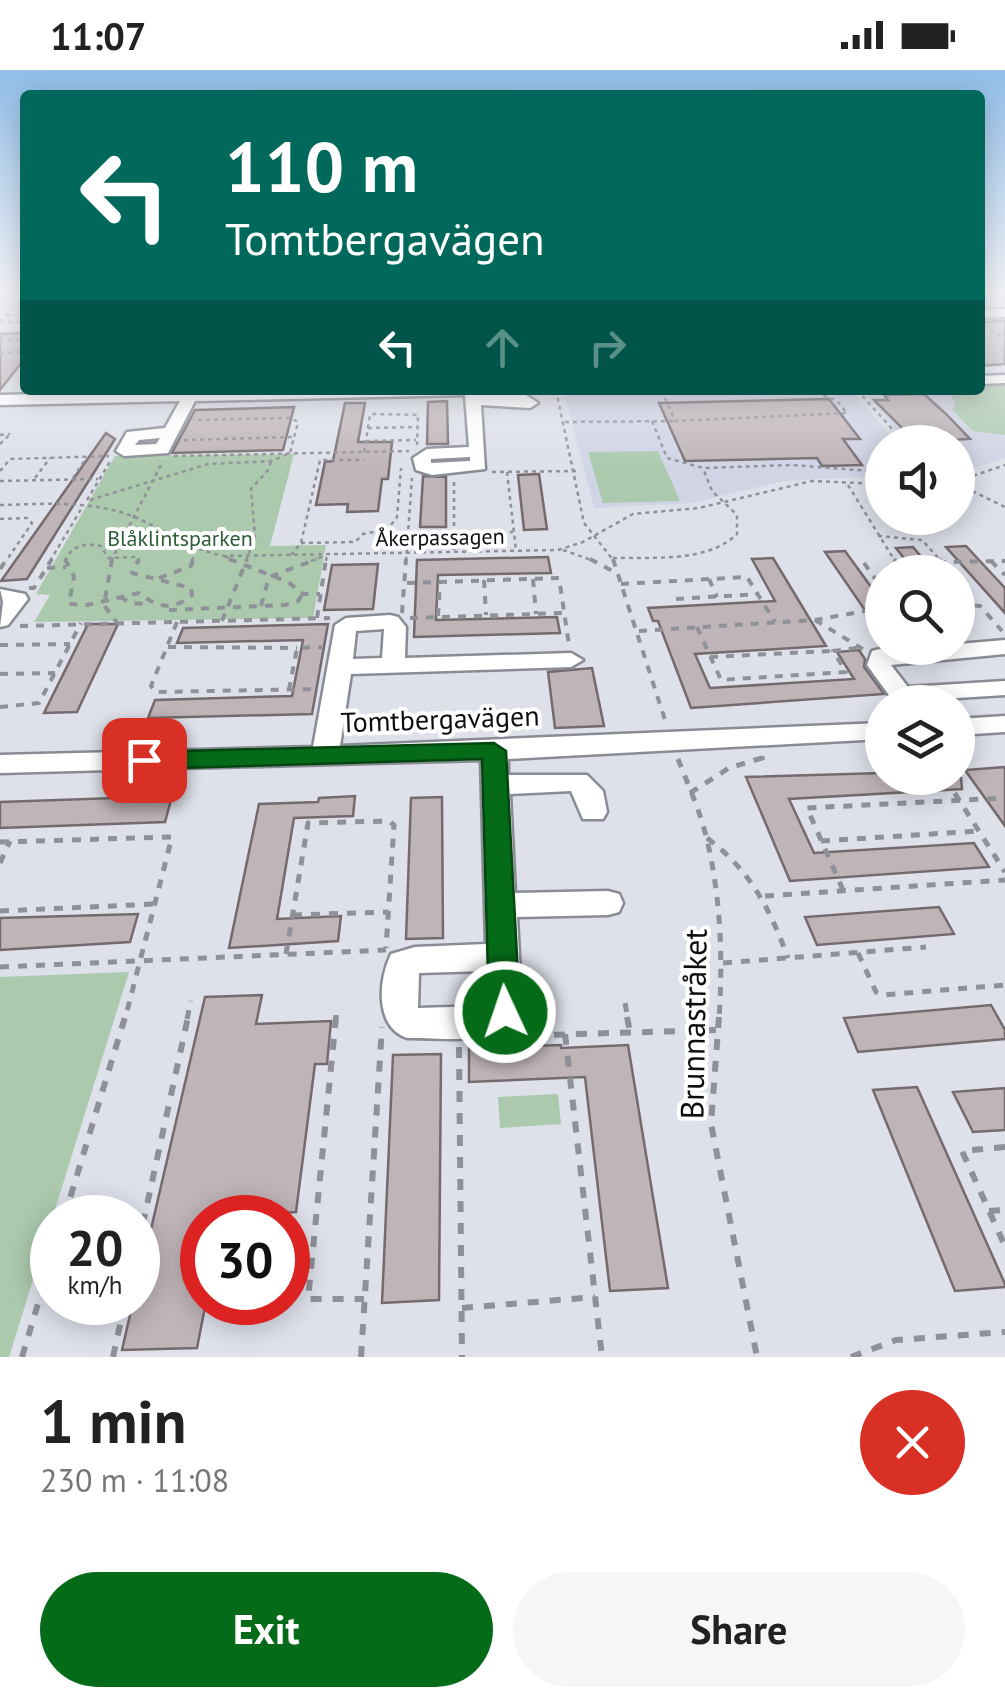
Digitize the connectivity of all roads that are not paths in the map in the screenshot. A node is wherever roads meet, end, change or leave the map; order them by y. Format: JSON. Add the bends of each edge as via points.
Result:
{"nodes":[{"id":1,"x":47,"y":395,"type":"edge"},
{"id":2,"x":308,"y":395,"type":"edge"},
{"id":3,"x":473,"y":395,"type":"edge"},
{"id":4,"x":530,"y":403,"type":"dead end"},
{"id":5,"x":139,"y":409,"type":"dead end"},
{"id":6,"x":176,"y":425,"type":"junction"},
{"id":7,"x":477,"y":452,"type":"dead end"},
{"id":8,"x":9,"y":592,"type":"edge"},
{"id":9,"x":6,"y":623,"type":"edge"},
{"id":10,"x":1005,"y":647,"type":"edge"},
{"id":11,"x":571,"y":660,"type":"road end"},
{"id":12,"x":393,"y":665,"type":"junction"},
{"id":13,"x":336,"y":668,"type":"junction"},
{"id":14,"x":893,"y":685,"type":"edge"},
{"id":15,"x":1005,"y":688,"type":"edge"},
{"id":16,"x":975,"y":691,"type":"edge"},
{"id":17,"x":1005,"y":724,"type":"edge"},
{"id":18,"x":975,"y":726,"type":"edge"},
{"id":19,"x":865,"y":732,"type":"edge"},
{"id":20,"x":494,"y":751,"type":"junction"},
{"id":21,"x":325,"y":756,"type":"junction"},
{"id":22,"x":0,"y":764,"type":"edge"},
{"id":23,"x":493,"y":785,"type":"junction"},
{"id":24,"x":593,"y":812,"type":"dead end"},
{"id":25,"x":608,"y":903,"type":"dead end"},
{"id":26,"x":500,"y":906,"type":"junction"},
{"id":27,"x":502,"y":957,"type":"dead end"}],
"edges":[{"from":1,"to":6,"type":"street"},
{"from":2,"to":6,"type":"street"},
{"from":3,"to":4,"type":"street"},
{"from":3,"to":7,"type":"street"},
{"from":5,"to":6,"type":"street"},
{"from":8,"to":9,"type":"street","via":[[17,598]]},
{"from":10,"to":14,"type":"street","via":[[868,652]]},
{"from":11,"to":12,"type":"street"},
{"from":12,"to":13,"type":"street"},
{"from":12,"to":13,"type":"street","via":[[390,622],[344,629]]},
{"from":13,"to":21,"type":"street"},
{"from":15,"to":16,"type":"street"},
{"from":17,"to":18,"type":"street"},
{"from":19,"to":20,"type":"street","name":"Tomtbergavägen"},
{"from":20,"to":21,"type":"street","name":"Tomtbergavägen"},
{"from":20,"to":23,"type":"street"},
{"from":21,"to":22,"type":"street","name":"Tomtbergavägen"},
{"from":23,"to":24,"type":"street","via":[[577,782],[589,791]]},
{"from":23,"to":26,"type":"street"},
{"from":25,"to":26,"type":"street"},
{"from":26,"to":27,"type":"street"}]}
